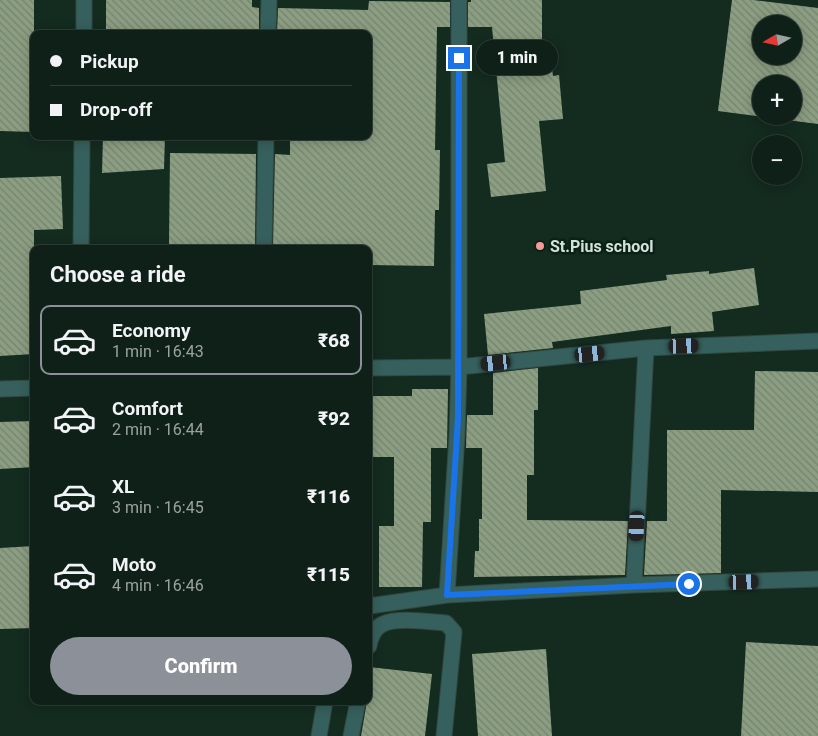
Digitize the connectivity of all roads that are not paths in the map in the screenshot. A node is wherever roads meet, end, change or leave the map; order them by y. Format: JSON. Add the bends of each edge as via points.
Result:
{"nodes":[{"id":1,"x":84,"y":0,"type":"edge"},
{"id":2,"x":269,"y":0,"type":"edge"},
{"id":3,"x":459,"y":0,"type":"edge"},
{"id":4,"x":84,"y":30,"type":"edge"},
{"id":5,"x":268,"y":30,"type":"edge"},
{"id":6,"x":82,"y":140,"type":"edge"},
{"id":7,"x":266,"y":140,"type":"edge"},
{"id":8,"x":81,"y":245,"type":"edge"},
{"id":9,"x":264,"y":245,"type":"edge"},
{"id":10,"x":818,"y":342,"type":"edge"},
{"id":11,"x":646,"y":348,"type":"junction"},
{"id":12,"x":459,"y":367,"type":"junction"},
{"id":13,"x":372,"y":368,"type":"edge"},
{"id":14,"x":30,"y":388,"type":"edge"},
{"id":15,"x":0,"y":389,"type":"edge"},
{"id":16,"x":818,"y":579,"type":"edge"},
{"id":17,"x":634,"y":585,"type":"junction"},
{"id":18,"x":447,"y":595,"type":"junction"},
{"id":19,"x":372,"y":606,"type":"edge"},
{"id":20,"x":372,"y":635,"type":"edge"},
{"id":21,"x":323,"y":705,"type":"edge"},
{"id":22,"x":357,"y":705,"type":"edge"},
{"id":23,"x":319,"y":736,"type":"edge"},
{"id":24,"x":351,"y":736,"type":"edge"},
{"id":25,"x":444,"y":736,"type":"edge"}],
"edges":[{"from":1,"to":4,"type":"street"},
{"from":2,"to":5,"type":"street"},
{"from":3,"to":12,"type":"street"},
{"from":6,"to":8,"type":"street"},
{"from":7,"to":9,"type":"street"},
{"from":10,"to":11,"type":"street"},
{"from":11,"to":12,"type":"street"},
{"from":11,"to":17,"type":"street"},
{"from":12,"to":13,"type":"street"},
{"from":12,"to":18,"type":"street"},
{"from":14,"to":15,"type":"street"},
{"from":16,"to":17,"type":"street"},
{"from":17,"to":18,"type":"street"},
{"from":18,"to":19,"type":"street"},
{"from":20,"to":25,"type":"street","via":[[382,624],[396,621],[446,623],[454,632]]},
{"from":21,"to":23,"type":"street"},
{"from":22,"to":24,"type":"street"}]}
